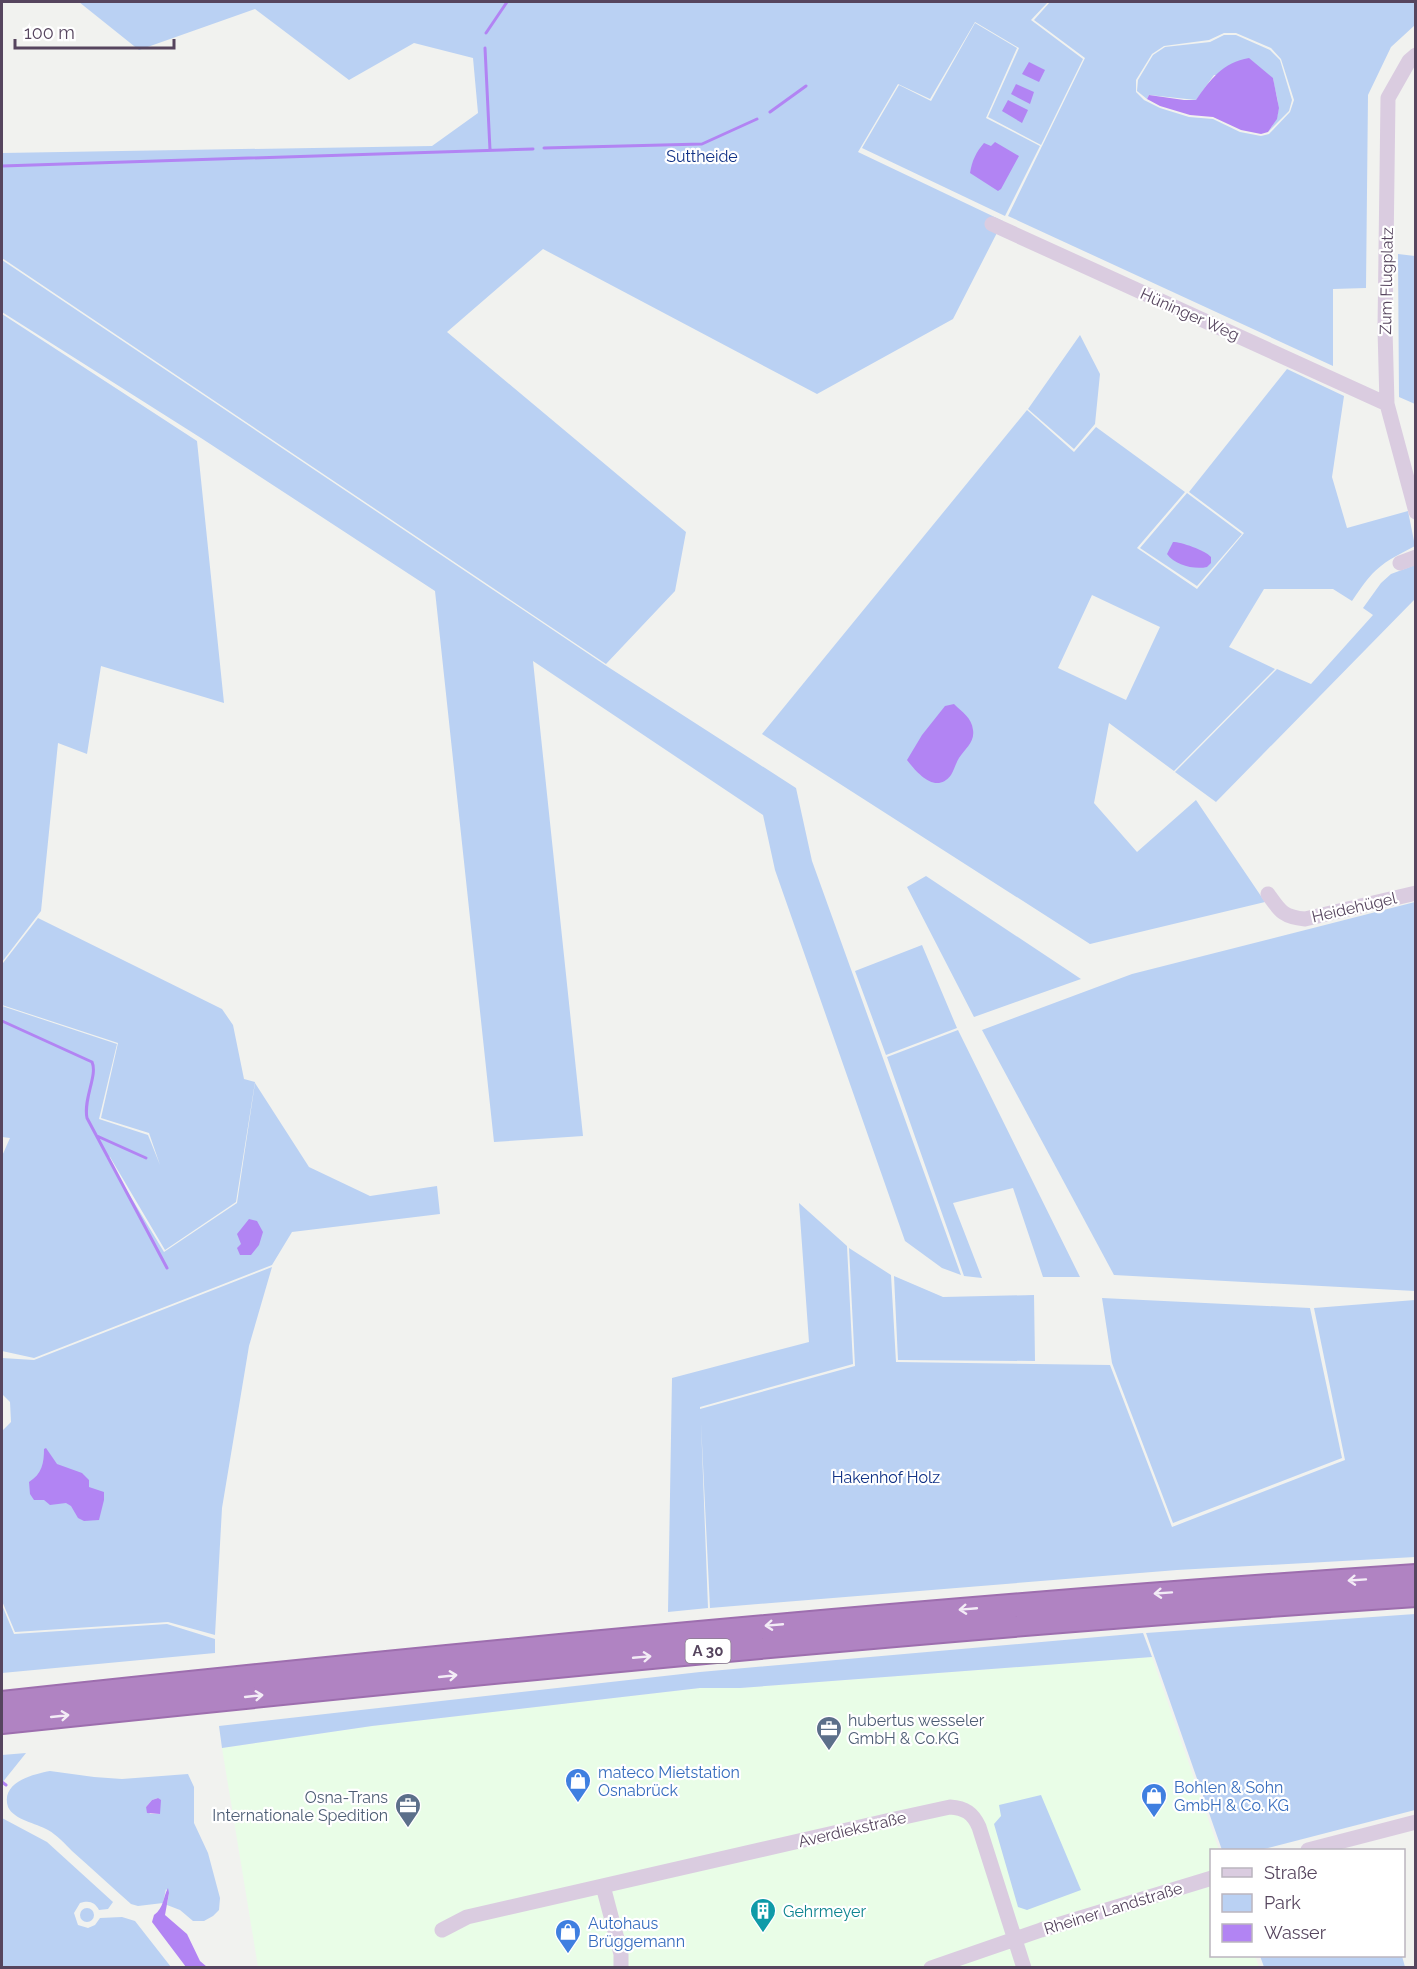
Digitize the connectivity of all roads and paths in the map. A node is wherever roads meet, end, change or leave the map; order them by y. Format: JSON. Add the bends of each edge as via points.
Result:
{"nodes":[{"id":1,"x":1416,"y":55,"type":"edge"},
{"id":2,"x":992,"y":224,"type":"dead end"},
{"id":3,"x":1387,"y":404,"type":"junction"},
{"id":4,"x":1416,"y":512,"type":"edge"},
{"id":5,"x":1416,"y":557,"type":"edge"},
{"id":6,"x":1400,"y":563,"type":"dead end"},
{"id":7,"x":1416,"y":893,"type":"edge"},
{"id":8,"x":1268,"y":894,"type":"dead end"},
{"id":9,"x":1416,"y":1576,"type":"edge"},
{"id":10,"x":1416,"y":1595,"type":"edge"},
{"id":11,"x":2,"y":1703,"type":"edge"},
{"id":12,"x":2,"y":1722,"type":"edge"},
{"id":13,"x":1416,"y":1822,"type":"edge"},
{"id":14,"x":1315,"y":1849,"type":"edge"},
{"id":15,"x":1210,"y":1879,"type":"edge"},
{"id":16,"x":603,"y":1886,"type":"junction"},
{"id":17,"x":442,"y":1930,"type":"dead end"},
{"id":18,"x":1015,"y":1939,"type":"junction"},
{"id":19,"x":621,"y":1961,"type":"edge"},
{"id":20,"x":631,"y":1968,"type":"edge"},
{"id":21,"x":931,"y":1968,"type":"edge"},
{"id":22,"x":1024,"y":1968,"type":"edge"}],
"edges":[{"from":1,"to":3,"type":"street","name":"Zum Flugplatz","via":[[1408,61],[1388,98],[1384,329]]},
{"from":2,"to":3,"type":"street","name":"Hüninger Weg"},
{"from":3,"to":4,"type":"street","name":"Zum Flugplatz"},
{"from":5,"to":6,"type":"street"},
{"from":7,"to":8,"type":"street","name":"Heidehügel","via":[[1305,919],[1282,913]]},
{"from":9,"to":11,"type":"highway","number":"A 30","one_way":true,"via":[[841,1619]]},
{"from":12,"to":10,"type":"highway","number":"A 30","one_way":true,"via":[[624,1658]]},
{"from":13,"to":14,"type":"street"},
{"from":15,"to":18,"type":"street","name":"Rheiner Landstraße"},
{"from":16,"to":17,"type":"street","name":"Averdiekstraße","via":[[467,1917]]},
{"from":16,"to":18,"type":"street","name":"Averdiekstraße","via":[[958,1808],[971,1813],[979,1827]]},
{"from":16,"to":19,"type":"street"},
{"from":18,"to":21,"type":"street","name":"Rheiner Landstraße"},
{"from":18,"to":22,"type":"street"},
{"from":19,"to":20,"type":"street"}]}
